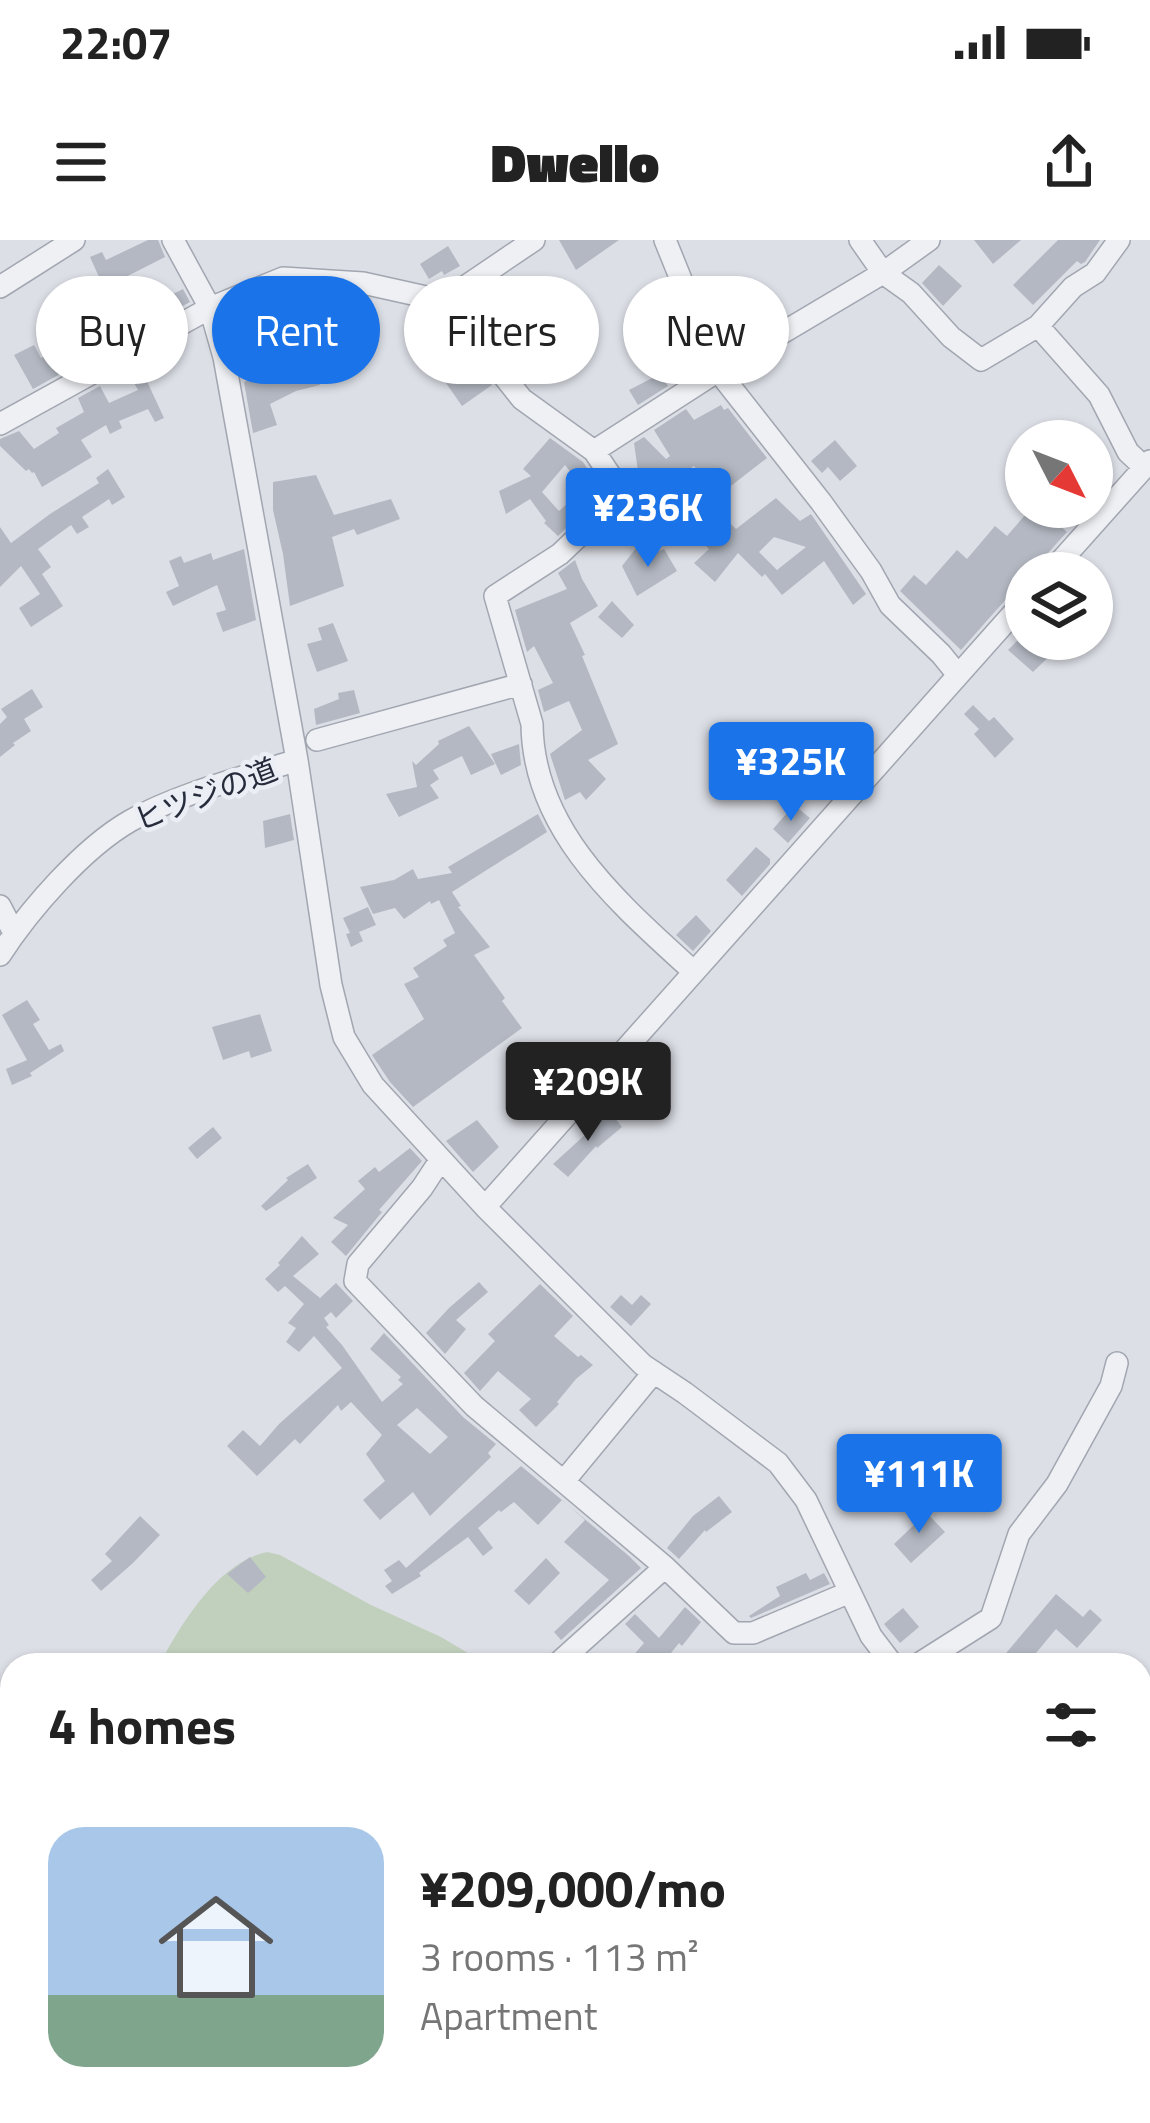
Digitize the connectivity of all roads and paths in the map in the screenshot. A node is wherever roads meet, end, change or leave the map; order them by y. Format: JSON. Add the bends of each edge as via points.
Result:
{"nodes":[{"id":1,"x":74,"y":240,"type":"edge"},
{"id":2,"x":173,"y":240,"type":"edge"},
{"id":3,"x":534,"y":240,"type":"edge"},
{"id":4,"x":665,"y":240,"type":"edge"},
{"id":5,"x":860,"y":240,"type":"edge"},
{"id":6,"x":929,"y":240,"type":"edge"},
{"id":7,"x":1119,"y":240,"type":"edge"},
{"id":8,"x":883,"y":273,"type":"junction"},
{"id":9,"x":481,"y":276,"type":"edge"},
{"id":10,"x":680,"y":276,"type":"edge"},
{"id":11,"x":0,"y":287,"type":"edge"},
{"id":12,"x":404,"y":292,"type":"edge"},
{"id":13,"x":210,"y":308,"type":"junction"},
{"id":14,"x":1038,"y":326,"type":"junction"},
{"id":15,"x":789,"y":329,"type":"edge"},
{"id":16,"x":510,"y":384,"type":"edge"},
{"id":17,"x":698,"y":384,"type":"edge"},
{"id":18,"x":728,"y":384,"type":"edge"},
{"id":19,"x":0,"y":424,"type":"edge"},
{"id":20,"x":594,"y":452,"type":"junction"},
{"id":21,"x":1147,"y":464,"type":"edge"},
{"id":22,"x":1069,"y":552,"type":"edge"},
{"id":23,"x":1005,"y":622,"type":"edge"},
{"id":24,"x":958,"y":675,"type":"junction"},
{"id":25,"x":521,"y":684,"type":"junction"},
{"id":26,"x":317,"y":740,"type":"dead end"},
{"id":27,"x":297,"y":760,"type":"junction"},
{"id":28,"x":0,"y":906,"type":"edge"},
{"id":29,"x":14,"y":933,"type":"junction"},
{"id":30,"x":0,"y":955,"type":"edge"},
{"id":31,"x":694,"y":972,"type":"junction"},
{"id":32,"x":441,"y":1159,"type":"junction"},
{"id":33,"x":485,"y":1207,"type":"junction"},
{"id":34,"x":1117,"y":1363,"type":"dead end"},
{"id":35,"x":654,"y":1372,"type":"junction"},
{"id":36,"x":564,"y":1481,"type":"junction"},
{"id":37,"x":665,"y":1567,"type":"junction"},
{"id":38,"x":850,"y":1592,"type":"junction"},
{"id":39,"x":569,"y":1653,"type":"edge"},
{"id":40,"x":883,"y":1653,"type":"edge"},
{"id":41,"x":936,"y":1653,"type":"edge"}],
"edges":[{"from":1,"to":11,"type":"street"},
{"from":2,"to":13,"type":"street"},
{"from":3,"to":9,"type":"street"},
{"from":4,"to":10,"type":"street"},
{"from":5,"to":8,"type":"street"},
{"from":6,"to":8,"type":"street"},
{"from":7,"to":14,"type":"street"},
{"from":8,"to":14,"type":"street","via":[[981,360]]},
{"from":8,"to":15,"type":"street"},
{"from":12,"to":13,"type":"street","via":[[283,278]]},
{"from":13,"to":19,"type":"street"},
{"from":13,"to":27,"type":"street"},
{"from":14,"to":21,"type":"street","via":[[1099,395],[1128,452]]},
{"from":16,"to":20,"type":"street"},
{"from":17,"to":20,"type":"street"},
{"from":18,"to":24,"type":"street","via":[[890,605]]},
{"from":20,"to":25,"type":"street","via":[[620,496],[560,554],[494,596]]},
{"from":21,"to":22,"type":"street"},
{"from":23,"to":24,"type":"street"},
{"from":24,"to":31,"type":"street"},
{"from":25,"to":26,"type":"street"},
{"from":25,"to":31,"type":"street","via":[[545,793],[566,837],[606,889]]},
{"from":27,"to":29,"type":"street","name":"ヒツジの道","via":[[129,821]]},
{"from":27,"to":32,"type":"street","via":[[344,1037],[373,1085]]},
{"from":28,"to":29,"type":"street"},
{"from":29,"to":30,"type":"street","name":"ヒツジの道"},
{"from":31,"to":33,"type":"street"},
{"from":32,"to":33,"type":"street"},
{"from":32,"to":36,"type":"street","via":[[358,1264],[356,1282],[474,1406]]},
{"from":33,"to":35,"type":"street"},
{"from":34,"to":41,"type":"street","via":[[1057,1484],[1019,1534],[991,1618]]},
{"from":35,"to":36,"type":"street"},
{"from":35,"to":38,"type":"street","via":[[778,1462],[806,1500]]},
{"from":36,"to":37,"type":"street"},
{"from":37,"to":38,"type":"street","via":[[734,1633]]},
{"from":37,"to":39,"type":"street"},
{"from":38,"to":40,"type":"street"}]}
